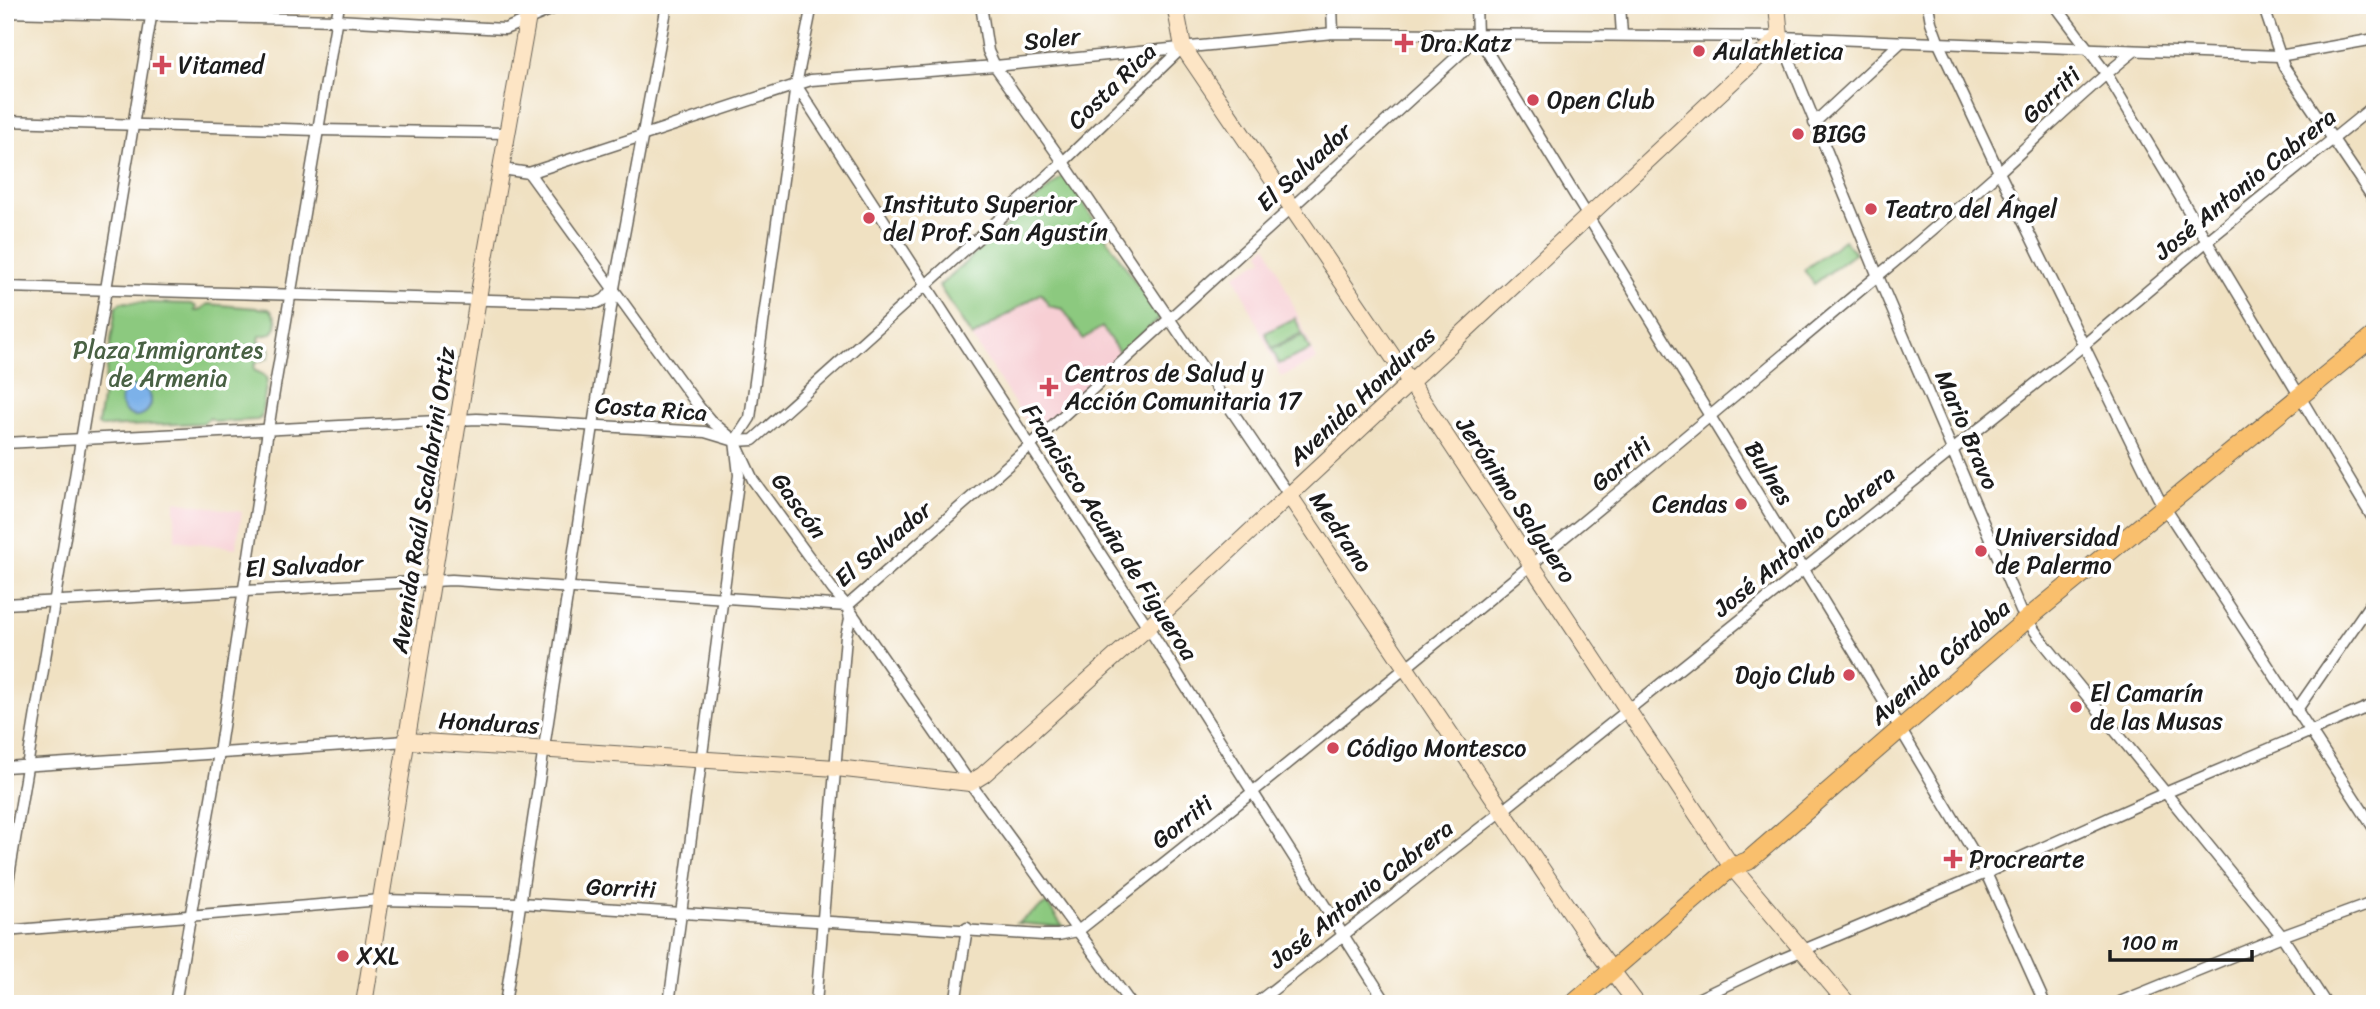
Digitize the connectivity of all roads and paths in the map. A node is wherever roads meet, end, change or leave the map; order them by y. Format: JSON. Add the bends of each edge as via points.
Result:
{"nodes":[{"id":1,"x":339,"y":5,"type":"edge"},
{"id":2,"x":562,"y":5,"type":"edge"},
{"id":3,"x":667,"y":5,"type":"edge"},
{"id":4,"x":812,"y":5,"type":"edge"},
{"id":5,"x":981,"y":5,"type":"edge"},
{"id":6,"x":1175,"y":5,"type":"edge"},
{"id":7,"x":1332,"y":5,"type":"edge"},
{"id":8,"x":1476,"y":5,"type":"edge"},
{"id":9,"x":1620,"y":5,"type":"edge"},
{"id":10,"x":1777,"y":5,"type":"edge"},
{"id":11,"x":1928,"y":5,"type":"edge"},
{"id":12,"x":2055,"y":5,"type":"edge"},
{"id":13,"x":2263,"y":5,"type":"edge"},
{"id":14,"x":152,"y":10,"type":"edge"},
{"id":15,"x":5,"y":12,"type":"edge"},
{"id":16,"x":529,"y":12,"type":"edge"},
{"id":17,"x":336,"y":20,"type":"junction"},
{"id":18,"x":1333,"y":33,"type":"junction"},
{"id":19,"x":1477,"y":35,"type":"junction"},
{"id":20,"x":1622,"y":35,"type":"junction"},
{"id":21,"x":1780,"y":37,"type":"junction"},
{"id":22,"x":2375,"y":39,"type":"edge"},
{"id":23,"x":1901,"y":42,"type":"junction"},
{"id":24,"x":1940,"y":44,"type":"junction"},
{"id":25,"x":1183,"y":47,"type":"junction"},
{"id":26,"x":2090,"y":50,"type":"junction"},
{"id":27,"x":2133,"y":52,"type":"junction"},
{"id":28,"x":2279,"y":56,"type":"junction"},
{"id":29,"x":995,"y":66,"type":"junction"},
{"id":30,"x":2106,"y":73,"type":"junction"},
{"id":31,"x":796,"y":85,"type":"junction"},
{"id":32,"x":2375,"y":105,"type":"edge"},
{"id":33,"x":5,"y":121,"type":"edge"},
{"id":34,"x":1814,"y":123,"type":"junction"},
{"id":35,"x":133,"y":125,"type":"junction"},
{"id":36,"x":318,"y":131,"type":"junction"},
{"id":37,"x":508,"y":133,"type":"junction"},
{"id":38,"x":642,"y":136,"type":"junction"},
{"id":39,"x":2332,"y":140,"type":"junction"},
{"id":40,"x":1063,"y":162,"type":"junction"},
{"id":41,"x":502,"y":169,"type":"junction"},
{"id":42,"x":1999,"y":172,"type":"junction"},
{"id":43,"x":529,"y":173,"type":"junction"},
{"id":44,"x":2375,"y":201,"type":"edge"},
{"id":45,"x":1292,"y":206,"type":"junction"},
{"id":46,"x":1588,"y":219,"type":"junction"},
{"id":47,"x":2207,"y":241,"type":"junction"},
{"id":48,"x":1878,"y":276,"type":"junction"},
{"id":49,"x":926,"y":285,"type":"junction"},
{"id":50,"x":5,"y":287,"type":"edge"},
{"id":51,"x":614,"y":288,"type":"junction"},
{"id":52,"x":105,"y":290,"type":"junction"},
{"id":53,"x":290,"y":296,"type":"junction"},
{"id":54,"x":478,"y":298,"type":"junction"},
{"id":55,"x":1170,"y":319,"type":"junction"},
{"id":56,"x":2375,"y":335,"type":"edge"},
{"id":57,"x":2085,"y":344,"type":"junction"},
{"id":58,"x":1410,"y":382,"type":"junction"},
{"id":59,"x":2300,"y":395,"type":"junction"},
{"id":60,"x":1710,"y":417,"type":"junction"},
{"id":61,"x":460,"y":420,"type":"junction"},
{"id":62,"x":594,"y":425,"type":"junction"},
{"id":63,"x":268,"y":431,"type":"junction"},
{"id":64,"x":81,"y":439,"type":"junction"},
{"id":65,"x":735,"y":441,"type":"junction"},
{"id":66,"x":5,"y":443,"type":"edge"},
{"id":67,"x":1030,"y":446,"type":"junction"},
{"id":68,"x":1953,"y":448,"type":"junction"},
{"id":69,"x":1289,"y":495,"type":"junction"},
{"id":70,"x":2164,"y":507,"type":"junction"},
{"id":71,"x":2375,"y":522,"type":"edge"},
{"id":72,"x":1532,"y":565,"type":"junction"},
{"id":73,"x":1803,"y":568,"type":"junction"},
{"id":74,"x":432,"y":581,"type":"junction"},
{"id":75,"x":570,"y":587,"type":"junction"},
{"id":76,"x":243,"y":590,"type":"junction"},
{"id":77,"x":723,"y":597,"type":"junction"},
{"id":78,"x":2375,"y":597,"type":"edge"},
{"id":79,"x":53,"y":601,"type":"junction"},
{"id":80,"x":5,"y":604,"type":"edge"},
{"id":81,"x":847,"y":606,"type":"junction"},
{"id":82,"x":2026,"y":620,"type":"junction"},
{"id":83,"x":1148,"y":626,"type":"junction"},
{"id":84,"x":1405,"y":668,"type":"junction"},
{"id":85,"x":2375,"y":704,"type":"edge"},
{"id":86,"x":1628,"y":709,"type":"junction"},
{"id":87,"x":2295,"y":711,"type":"junction"},
{"id":88,"x":1900,"y":729,"type":"junction"},
{"id":89,"x":2309,"y":732,"type":"junction"},
{"id":90,"x":407,"y":741,"type":"junction"},
{"id":91,"x":544,"y":749,"type":"junction"},
{"id":92,"x":219,"y":754,"type":"junction"},
{"id":93,"x":703,"y":758,"type":"junction"},
{"id":94,"x":26,"y":766,"type":"junction"},
{"id":95,"x":5,"y":767,"type":"edge"},
{"id":96,"x":836,"y":768,"type":"junction"},
{"id":97,"x":970,"y":783,"type":"junction"},
{"id":98,"x":1253,"y":793,"type":"junction"},
{"id":99,"x":2165,"y":793,"type":"junction"},
{"id":100,"x":1502,"y":811,"type":"junction"},
{"id":101,"x":2375,"y":830,"type":"edge"},
{"id":102,"x":1732,"y":867,"type":"junction"},
{"id":103,"x":1986,"y":873,"type":"junction"},
{"id":104,"x":5,"y":900,"type":"edge"},
{"id":105,"x":381,"y":900,"type":"junction"},
{"id":106,"x":2375,"y":902,"type":"edge"},
{"id":107,"x":520,"y":903,"type":"junction"},
{"id":108,"x":683,"y":913,"type":"junction"},
{"id":109,"x":190,"y":915,"type":"junction"},
{"id":110,"x":824,"y":920,"type":"junction"},
{"id":111,"x":967,"y":928,"type":"junction"},
{"id":112,"x":1078,"y":930,"type":"junction"},
{"id":113,"x":5,"y":931,"type":"edge"},
{"id":114,"x":1344,"y":935,"type":"junction"},
{"id":115,"x":2282,"y":936,"type":"junction"},
{"id":116,"x":1803,"y":951,"type":"junction"},
{"id":117,"x":1613,"y":971,"type":"junction"},
{"id":118,"x":175,"y":1004,"type":"edge"},
{"id":119,"x":364,"y":1004,"type":"edge"},
{"id":120,"x":505,"y":1004,"type":"edge"},
{"id":121,"x":669,"y":1004,"type":"edge"},
{"id":122,"x":816,"y":1004,"type":"edge"},
{"id":123,"x":955,"y":1004,"type":"edge"},
{"id":124,"x":1131,"y":1004,"type":"edge"},
{"id":125,"x":1255,"y":1004,"type":"edge"},
{"id":126,"x":1387,"y":1004,"type":"edge"},
{"id":127,"x":1573,"y":1004,"type":"edge"},
{"id":128,"x":1637,"y":1004,"type":"edge"},
{"id":129,"x":1687,"y":1004,"type":"edge"},
{"id":130,"x":1848,"y":1004,"type":"edge"},
{"id":131,"x":2045,"y":1004,"type":"edge"},
{"id":132,"x":2115,"y":1004,"type":"edge"},
{"id":133,"x":2326,"y":1004,"type":"edge"}],
"edges":[{"from":1,"to":17,"type":"street"},
{"from":2,"to":16,"type":"street"},
{"from":3,"to":38,"type":"street"},
{"from":4,"to":31,"type":"street"},
{"from":5,"to":29,"type":"street","name":"Medrano"},
{"from":6,"to":25,"type":"street","name":"Jerónimo Salguero"},
{"from":7,"to":18,"type":"street"},
{"from":8,"to":19,"type":"street","name":"Bulnes"},
{"from":9,"to":20,"type":"street"},
{"from":10,"to":21,"type":"street"},
{"from":11,"to":24,"type":"street"},
{"from":12,"to":26,"type":"street"},
{"from":13,"to":28,"type":"street"},
{"from":14,"to":15,"type":"street"},
{"from":14,"to":17,"type":"street"},
{"from":14,"to":35,"type":"street"},
{"from":16,"to":17,"type":"street","via":[[505,29]]},
{"from":16,"to":37,"type":"street","name":"Avenida Raúl Scalabrini Ortiz"},
{"from":17,"to":36,"type":"street"},
{"from":18,"to":19,"type":"street","name":"Soler"},
{"from":18,"to":25,"type":"street","name":"Soler"},
{"from":19,"to":20,"type":"street","name":"Soler"},
{"from":19,"to":45,"type":"street","name":"El Salvador"},
{"from":19,"to":46,"type":"street","name":"Bulnes"},
{"from":20,"to":21,"type":"street","name":"Soler"},
{"from":21,"to":23,"type":"street","name":"Soler"},
{"from":21,"to":34,"type":"street","name":"Mario Bravo"},
{"from":21,"to":46,"type":"street","name":"Avenida Honduras"},
{"from":22,"to":28,"type":"street","name":"Soler"},
{"from":23,"to":24,"type":"street","name":"Soler"},
{"from":23,"to":34,"type":"street"},
{"from":24,"to":26,"type":"street","name":"Soler"},
{"from":24,"to":42,"type":"street"},
{"from":25,"to":29,"type":"street","name":"Soler"},
{"from":25,"to":40,"type":"street","name":"Costa Rica"},
{"from":25,"to":45,"type":"street","name":"Jerónimo Salguero"},
{"from":26,"to":27,"type":"street","name":"Soler"},
{"from":26,"to":30,"type":"street"},
{"from":27,"to":28,"type":"street","name":"Soler"},
{"from":27,"to":30,"type":"street","name":"Gorriti"},
{"from":28,"to":39,"type":"street"},
{"from":29,"to":31,"type":"street","name":"Soler","via":[[811,80]]},
{"from":29,"to":40,"type":"street","name":"Medrano"},
{"from":30,"to":42,"type":"street","name":"Gorriti"},
{"from":30,"to":47,"type":"street"},
{"from":31,"to":38,"type":"street","name":"Soler"},
{"from":31,"to":49,"type":"street","name":"Francisco Acuña de Figueroa"},
{"from":31,"to":65,"type":"street","via":[[750,418]]},
{"from":32,"to":39,"type":"street","name":"José Antonio Cabrera"},
{"from":33,"to":35,"type":"street"},
{"from":34,"to":48,"type":"street","name":"Mario Bravo"},
{"from":35,"to":36,"type":"street"},
{"from":35,"to":52,"type":"street"},
{"from":36,"to":37,"type":"street"},
{"from":36,"to":53,"type":"street"},
{"from":37,"to":41,"type":"street","name":"Avenida Raúl Scalabrini Ortiz"},
{"from":38,"to":43,"type":"street","name":"Soler"},
{"from":38,"to":51,"type":"street"},
{"from":39,"to":44,"type":"street"},
{"from":39,"to":47,"type":"street","name":"José Antonio Cabrera"},
{"from":40,"to":49,"type":"street","name":"Costa Rica"},
{"from":40,"to":55,"type":"street","name":"Medrano"},
{"from":41,"to":43,"type":"street","name":"Soler"},
{"from":41,"to":54,"type":"street","name":"Avenida Raúl Scalabrini Ortiz"},
{"from":42,"to":48,"type":"street","name":"Gorriti"},
{"from":42,"to":57,"type":"street"},
{"from":43,"to":51,"type":"street","name":"Gascón"},
{"from":45,"to":55,"type":"street","name":"El Salvador"},
{"from":45,"to":58,"type":"street","name":"Jerónimo Salguero"},
{"from":46,"to":58,"type":"street","name":"Avenida Honduras"},
{"from":46,"to":60,"type":"street","name":"Bulnes"},
{"from":47,"to":57,"type":"street","name":"José Antonio Cabrera"},
{"from":47,"to":59,"type":"street"},
{"from":48,"to":60,"type":"street","name":"Gorriti"},
{"from":48,"to":68,"type":"street","name":"Mario Bravo"},
{"from":49,"to":65,"type":"street","name":"Costa Rica","via":[[758,437]]},
{"from":49,"to":67,"type":"street","name":"Francisco Acuña de Figueroa"},
{"from":50,"to":52,"type":"street"},
{"from":51,"to":54,"type":"street","via":[[597,303]]},
{"from":51,"to":62,"type":"street"},
{"from":51,"to":65,"type":"street","name":"Gascón","via":[[699,407]]},
{"from":52,"to":53,"type":"street"},
{"from":52,"to":64,"type":"street"},
{"from":53,"to":54,"type":"street"},
{"from":53,"to":63,"type":"street"},
{"from":54,"to":61,"type":"street","name":"Avenida Raúl Scalabrini Ortiz"},
{"from":55,"to":67,"type":"street","name":"El Salvador"},
{"from":55,"to":69,"type":"street","name":"Medrano"},
{"from":56,"to":59,"type":"main road","name":"Avenida Córdoba"},
{"from":57,"to":68,"type":"street","name":"José Antonio Cabrera"},
{"from":57,"to":70,"type":"street"},
{"from":58,"to":69,"type":"street","name":"Avenida Honduras"},
{"from":58,"to":72,"type":"street","name":"Jerónimo Salguero"},
{"from":59,"to":70,"type":"main road","name":"Avenida Córdoba"},
{"from":59,"to":71,"type":"street"},
{"from":60,"to":72,"type":"street","name":"Gorriti"},
{"from":60,"to":73,"type":"street","name":"Bulnes"},
{"from":61,"to":62,"type":"street","name":"Costa Rica"},
{"from":61,"to":63,"type":"street","name":"Costa Rica"},
{"from":61,"to":74,"type":"street","name":"Avenida Raúl Scalabrini Ortiz"},
{"from":62,"to":65,"type":"street","name":"Costa Rica","via":[[705,432]]},
{"from":62,"to":75,"type":"street"},
{"from":63,"to":64,"type":"street","name":"Costa Rica"},
{"from":63,"to":76,"type":"street"},
{"from":64,"to":66,"type":"street","name":"Costa Rica"},
{"from":64,"to":79,"type":"street"},
{"from":65,"to":77,"type":"street","via":[[739,475]]},
{"from":65,"to":81,"type":"street","name":"Gascón","via":[[753,480]]},
{"from":67,"to":81,"type":"street","name":"El Salvador"},
{"from":67,"to":83,"type":"street","name":"Francisco Acuña de Figueroa"},
{"from":68,"to":73,"type":"street","name":"José Antonio Cabrera"},
{"from":68,"to":82,"type":"street","name":"Mario Bravo"},
{"from":69,"to":83,"type":"street","name":"Avenida Honduras"},
{"from":69,"to":84,"type":"street","name":"Medrano"},
{"from":70,"to":82,"type":"main road","name":"Avenida Córdoba"},
{"from":70,"to":87,"type":"street"},
{"from":72,"to":84,"type":"street","name":"Gorriti"},
{"from":72,"to":86,"type":"street","name":"Jerónimo Salguero"},
{"from":73,"to":86,"type":"street","name":"José Antonio Cabrera"},
{"from":73,"to":88,"type":"street","name":"Bulnes"},
{"from":74,"to":75,"type":"street","name":"El Salvador"},
{"from":74,"to":76,"type":"street","name":"El Salvador"},
{"from":74,"to":90,"type":"street","name":"Avenida Raúl Scalabrini Ortiz"},
{"from":75,"to":77,"type":"street","name":"El Salvador"},
{"from":75,"to":91,"type":"street"},
{"from":76,"to":79,"type":"street","name":"El Salvador"},
{"from":76,"to":92,"type":"street"},
{"from":77,"to":81,"type":"street","name":"El Salvador"},
{"from":77,"to":93,"type":"street"},
{"from":78,"to":87,"type":"street"},
{"from":79,"to":80,"type":"street","name":"El Salvador"},
{"from":79,"to":94,"type":"street"},
{"from":81,"to":96,"type":"street","via":[[850,619]]},
{"from":81,"to":97,"type":"street","name":"Gascón"},
{"from":82,"to":88,"type":"main road","name":"Avenida Córdoba"},
{"from":82,"to":99,"type":"street","name":"Mario Bravo"},
{"from":83,"to":97,"type":"street","name":"Avenida Honduras"},
{"from":83,"to":98,"type":"street","name":"Francisco Acuña de Figueroa"},
{"from":84,"to":98,"type":"street","name":"Gorriti"},
{"from":84,"to":100,"type":"street","name":"Medrano"},
{"from":85,"to":89,"type":"street"},
{"from":86,"to":100,"type":"street","name":"José Antonio Cabrera"},
{"from":86,"to":102,"type":"street","name":"Jerónimo Salguero"},
{"from":87,"to":89,"type":"street"},
{"from":88,"to":102,"type":"main road","name":"Avenida Córdoba","via":[[1748,861]]},
{"from":88,"to":103,"type":"street","name":"Bulnes"},
{"from":89,"to":99,"type":"street"},
{"from":89,"to":101,"type":"street"},
{"from":90,"to":91,"type":"street","name":"Honduras"},
{"from":90,"to":92,"type":"street","name":"Honduras"},
{"from":90,"to":105,"type":"street","name":"Avenida Raúl Scalabrini Ortiz"},
{"from":91,"to":93,"type":"street","name":"Honduras"},
{"from":91,"to":107,"type":"street"},
{"from":92,"to":94,"type":"street","name":"Honduras"},
{"from":92,"to":109,"type":"street"},
{"from":93,"to":96,"type":"street","name":"Honduras"},
{"from":93,"to":108,"type":"street"},
{"from":94,"to":95,"type":"street","name":"Honduras"},
{"from":94,"to":104,"type":"street"},
{"from":96,"to":97,"type":"street","name":"Honduras"},
{"from":96,"to":110,"type":"street"},
{"from":97,"to":112,"type":"street","name":"Gascón"},
{"from":98,"to":112,"type":"street","name":"Gorriti"},
{"from":98,"to":114,"type":"street","name":"Francisco Acuña de Figueroa"},
{"from":99,"to":103,"type":"street"},
{"from":99,"to":115,"type":"street","name":"Mario Bravo"},
{"from":100,"to":114,"type":"street","name":"José Antonio Cabrera"},
{"from":100,"to":117,"type":"street","name":"Medrano"},
{"from":102,"to":116,"type":"street","name":"Jerónimo Salguero"},
{"from":102,"to":117,"type":"main road","name":"Avenida Córdoba"},
{"from":103,"to":116,"type":"street"},
{"from":103,"to":131,"type":"street","name":"Bulnes"},
{"from":105,"to":107,"type":"street","name":"Gorriti"},
{"from":105,"to":109,"type":"street","name":"Gorriti"},
{"from":105,"to":119,"type":"street","name":"Avenida Raúl Scalabrini Ortiz"},
{"from":106,"to":115,"type":"street"},
{"from":107,"to":108,"type":"street","name":"Gorriti"},
{"from":107,"to":120,"type":"street"},
{"from":108,"to":110,"type":"street","name":"Gorriti"},
{"from":108,"to":121,"type":"street"},
{"from":109,"to":113,"type":"street","name":"Gorriti"},
{"from":109,"to":118,"type":"street"},
{"from":110,"to":111,"type":"street","name":"Gorriti"},
{"from":110,"to":122,"type":"street"},
{"from":111,"to":112,"type":"street","name":"Gorriti","via":[[1043,935]]},
{"from":111,"to":123,"type":"street"},
{"from":112,"to":124,"type":"street","name":"Gascón"},
{"from":114,"to":125,"type":"street","name":"José Antonio Cabrera"},
{"from":114,"to":126,"type":"street","name":"Francisco Acuña de Figueroa"},
{"from":115,"to":132,"type":"street"},
{"from":115,"to":133,"type":"street","name":"Mario Bravo"},
{"from":116,"to":129,"type":"street"},
{"from":116,"to":130,"type":"street","name":"Jerónimo Salguero"},
{"from":117,"to":127,"type":"main road","name":"Avenida Córdoba"},
{"from":117,"to":128,"type":"street","name":"Medrano"}]}
